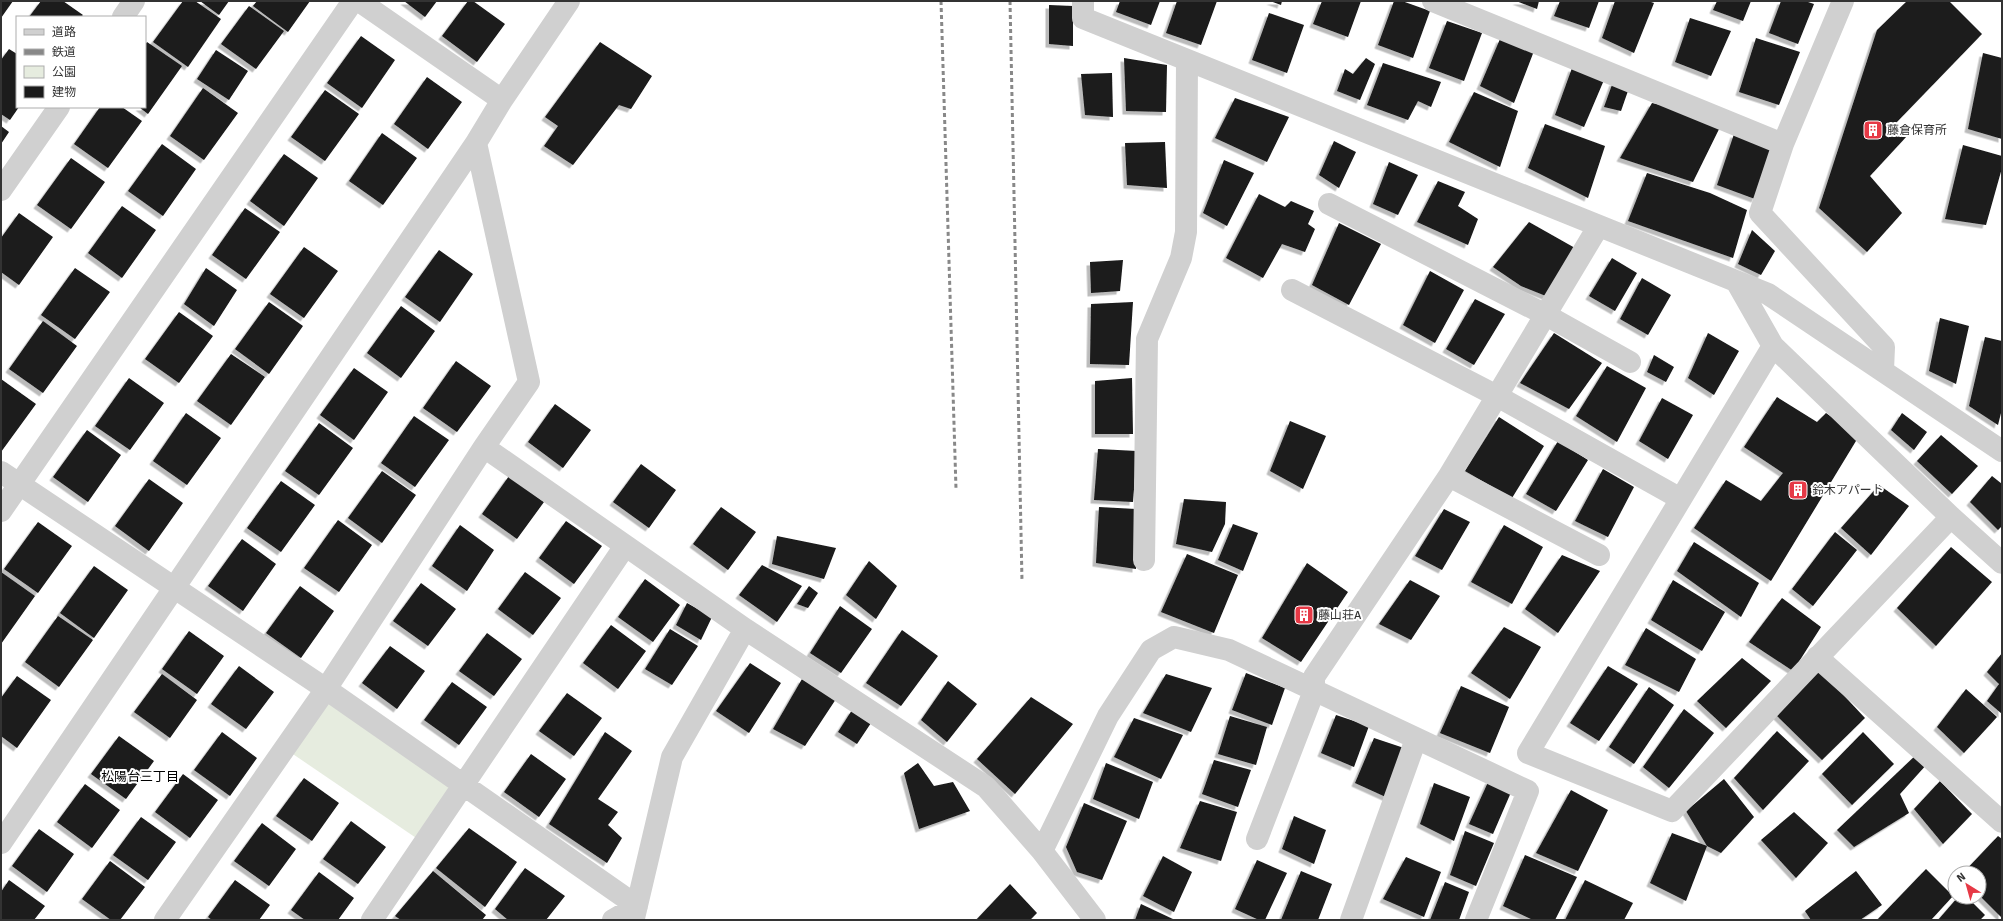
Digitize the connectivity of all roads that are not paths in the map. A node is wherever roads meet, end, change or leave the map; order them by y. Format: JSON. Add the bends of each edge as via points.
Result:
{"nodes":[{"id":1,"x":134,"y":1,"type":"edge"},
{"id":2,"x":353,"y":1,"type":"edge"},
{"id":3,"x":359,"y":1,"type":"edge"},
{"id":4,"x":569,"y":1,"type":"edge"},
{"id":5,"x":1083,"y":1,"type":"edge"},
{"id":6,"x":1433,"y":1,"type":"edge"},
{"id":7,"x":1843,"y":1,"type":"edge"},
{"id":8,"x":124,"y":16,"type":"edge"},
{"id":9,"x":1187,"y":60,"type":"junction"},
{"id":10,"x":502,"y":100,"type":"junction"},
{"id":11,"x":59,"y":108,"type":"edge"},
{"id":12,"x":476,"y":143,"type":"junction"},
{"id":13,"x":1784,"y":144,"type":"junction"},
{"id":14,"x":1,"y":190,"type":"edge"},
{"id":15,"x":1329,"y":204,"type":"dead end"},
{"id":16,"x":1598,"y":227,"type":"junction"},
{"id":17,"x":1736,"y":282,"type":"junction"},
{"id":18,"x":1292,"y":290,"type":"dead end"},
{"id":19,"x":1546,"y":315,"type":"junction"},
{"id":20,"x":1773,"y":346,"type":"junction"},
{"id":21,"x":1630,"y":362,"type":"dead end"},
{"id":22,"x":1883,"y":370,"type":"junction"},
{"id":23,"x":1497,"y":396,"type":"junction"},
{"id":24,"x":484,"y":447,"type":"junction"},
{"id":25,"x":2002,"y":451,"type":"edge"},
{"id":26,"x":1,"y":472,"type":"edge"},
{"id":27,"x":1449,"y":476,"type":"junction"},
{"id":28,"x":19,"y":484,"type":"junction"},
{"id":29,"x":1681,"y":499,"type":"junction"},
{"id":30,"x":1,"y":511,"type":"edge"},
{"id":31,"x":1951,"y":517,"type":"junction"},
{"id":32,"x":625,"y":546,"type":"junction"},
{"id":33,"x":1599,"y":555,"type":"dead end"},
{"id":34,"x":1144,"y":560,"type":"dead end"},
{"id":35,"x":2002,"y":562,"type":"edge"},
{"id":36,"x":175,"y":586,"type":"junction"},
{"id":37,"x":745,"y":629,"type":"junction"},
{"id":38,"x":1817,"y":657,"type":"junction"},
{"id":39,"x":326,"y":689,"type":"junction"},
{"id":40,"x":1314,"y":692,"type":"junction"},
{"id":41,"x":1416,"y":739,"type":"junction"},
{"id":42,"x":464,"y":786,"type":"junction"},
{"id":43,"x":2002,"y":822,"type":"edge"},
{"id":44,"x":1257,"y":839,"type":"dead end"},
{"id":45,"x":1,"y":843,"type":"edge"},
{"id":46,"x":1042,"y":851,"type":"junction"},
{"id":47,"x":635,"y":913,"type":"edge"},
{"id":48,"x":165,"y":920,"type":"edge"},
{"id":49,"x":372,"y":920,"type":"edge"},
{"id":50,"x":613,"y":920,"type":"edge"},
{"id":51,"x":1095,"y":920,"type":"edge"},
{"id":52,"x":1351,"y":920,"type":"edge"},
{"id":53,"x":1476,"y":920,"type":"edge"}],
"edges":[{"from":1,"to":8,"type":"street"},
{"from":2,"to":28,"type":"street"},
{"from":3,"to":10,"type":"street"},
{"from":4,"to":10,"type":"street"},
{"from":5,"to":9,"type":"street","via":[[1083,18]]},
{"from":6,"to":13,"type":"street"},
{"from":7,"to":13,"type":"street"},
{"from":9,"to":16,"type":"street"},
{"from":9,"to":34,"type":"street","via":[[1186,232],[1181,258],[1147,339]]},
{"from":10,"to":12,"type":"street"},
{"from":11,"to":14,"type":"street"},
{"from":12,"to":24,"type":"street","via":[[529,382]]},
{"from":12,"to":36,"type":"street"},
{"from":13,"to":22,"type":"street","via":[[1760,213],[1884,347]]},
{"from":15,"to":19,"type":"street"},
{"from":16,"to":17,"type":"street"},
{"from":16,"to":19,"type":"street"},
{"from":17,"to":20,"type":"street"},
{"from":17,"to":22,"type":"street","via":[[1768,294]]},
{"from":18,"to":23,"type":"street"},
{"from":19,"to":21,"type":"street"},
{"from":19,"to":23,"type":"street"},
{"from":20,"to":29,"type":"street"},
{"from":20,"to":31,"type":"street"},
{"from":22,"to":25,"type":"street"},
{"from":23,"to":27,"type":"street"},
{"from":23,"to":29,"type":"street"},
{"from":24,"to":32,"type":"street"},
{"from":24,"to":39,"type":"street"},
{"from":26,"to":28,"type":"street"},
{"from":27,"to":33,"type":"street"},
{"from":27,"to":40,"type":"street","via":[[1314,677]]},
{"from":28,"to":30,"type":"street"},
{"from":28,"to":36,"type":"street"},
{"from":29,"to":38,"type":"street","via":[[1528,753],[1672,811]]},
{"from":31,"to":35,"type":"street"},
{"from":31,"to":38,"type":"street"},
{"from":32,"to":37,"type":"street"},
{"from":32,"to":42,"type":"street"},
{"from":36,"to":39,"type":"street"},
{"from":36,"to":45,"type":"street"},
{"from":37,"to":46,"type":"street","via":[[986,787]]},
{"from":37,"to":47,"type":"street","via":[[672,757]]},
{"from":38,"to":43,"type":"street"},
{"from":39,"to":42,"type":"street"},
{"from":39,"to":48,"type":"street"},
{"from":40,"to":41,"type":"street"},
{"from":40,"to":44,"type":"street"},
{"from":40,"to":46,"type":"street","via":[[1229,650],[1174,637],[1151,650],[1108,716]]},
{"from":41,"to":52,"type":"street"},
{"from":41,"to":53,"type":"street","via":[[1528,791]]},
{"from":42,"to":47,"type":"street"},
{"from":42,"to":49,"type":"street"},
{"from":46,"to":51,"type":"street"},
{"from":47,"to":50,"type":"street"}]}
